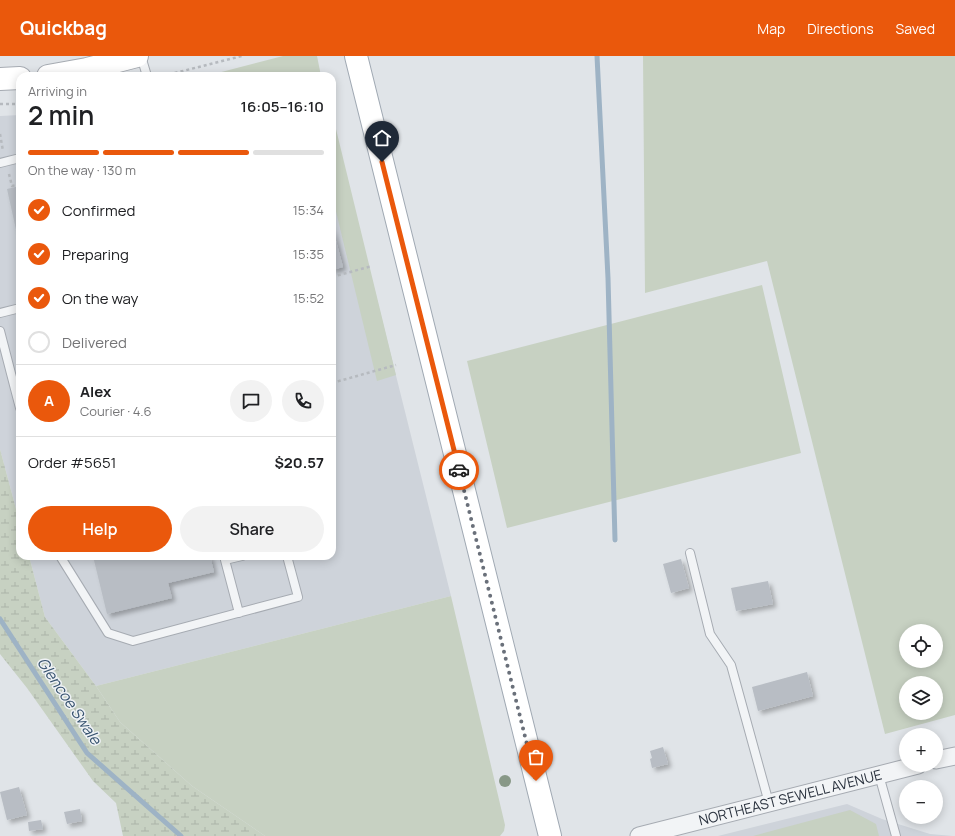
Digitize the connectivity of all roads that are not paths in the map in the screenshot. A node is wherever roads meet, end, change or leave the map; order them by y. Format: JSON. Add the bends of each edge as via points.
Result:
{"nodes":[{"id":1,"x":137,"y":56,"type":"edge"},
{"id":2,"x":141,"y":56,"type":"edge"},
{"id":3,"x":356,"y":56,"type":"edge"},
{"id":4,"x":70,"y":72,"type":"edge"},
{"id":5,"x":146,"y":72,"type":"edge"},
{"id":6,"x":16,"y":78,"type":"edge"},
{"id":7,"x":0,"y":79,"type":"edge"},
{"id":8,"x":16,"y":159,"type":"edge"},
{"id":9,"x":0,"y":163,"type":"edge"},
{"id":10,"x":16,"y":309,"type":"edge"},
{"id":11,"x":0,"y":313,"type":"edge"},
{"id":12,"x":0,"y":331,"type":"edge"},
{"id":13,"x":16,"y":382,"type":"edge"},
{"id":14,"x":690,"y":553,"type":"dead end"},
{"id":15,"x":62,"y":560,"type":"edge"},
{"id":16,"x":226,"y":560,"type":"edge"},
{"id":17,"x":288,"y":560,"type":"edge"},
{"id":18,"x":239,"y":613,"type":"junction"},
{"id":19,"x":955,"y":756,"type":"edge"},
{"id":20,"x":943,"y":759,"type":"edge"},
{"id":21,"x":899,"y":770,"type":"edge"},
{"id":22,"x":880,"y":775,"type":"junction"},
{"id":23,"x":769,"y":803,"type":"junction"},
{"id":24,"x":550,"y":836,"type":"edge"},
{"id":25,"x":639,"y":836,"type":"edge"},
{"id":26,"x":896,"y":836,"type":"edge"}],
"edges":[{"from":1,"to":4,"type":"main road"},
{"from":2,"to":5,"type":"lane"},
{"from":3,"to":24,"type":"main road"},
{"from":6,"to":7,"type":"main road"},
{"from":8,"to":9,"type":"lane"},
{"from":10,"to":11,"type":"lane"},
{"from":12,"to":13,"type":"lane"},
{"from":14,"to":23,"type":"lane","via":[[710,634],[730,665]]},
{"from":15,"to":18,"type":"lane","via":[[108,633],[133,642]]},
{"from":16,"to":18,"type":"lane"},
{"from":17,"to":18,"type":"lane","via":[[298,598]]},
{"from":19,"to":20,"type":"street"},
{"from":21,"to":22,"type":"street","name":"NORTHEAST SEWELL AVENUE"},
{"from":22,"to":23,"type":"street","name":"NORTHEAST SEWELL AVENUE"},
{"from":22,"to":26,"type":"lane"},
{"from":23,"to":25,"type":"street","name":"NORTHEAST SEWELL AVENUE"}]}
